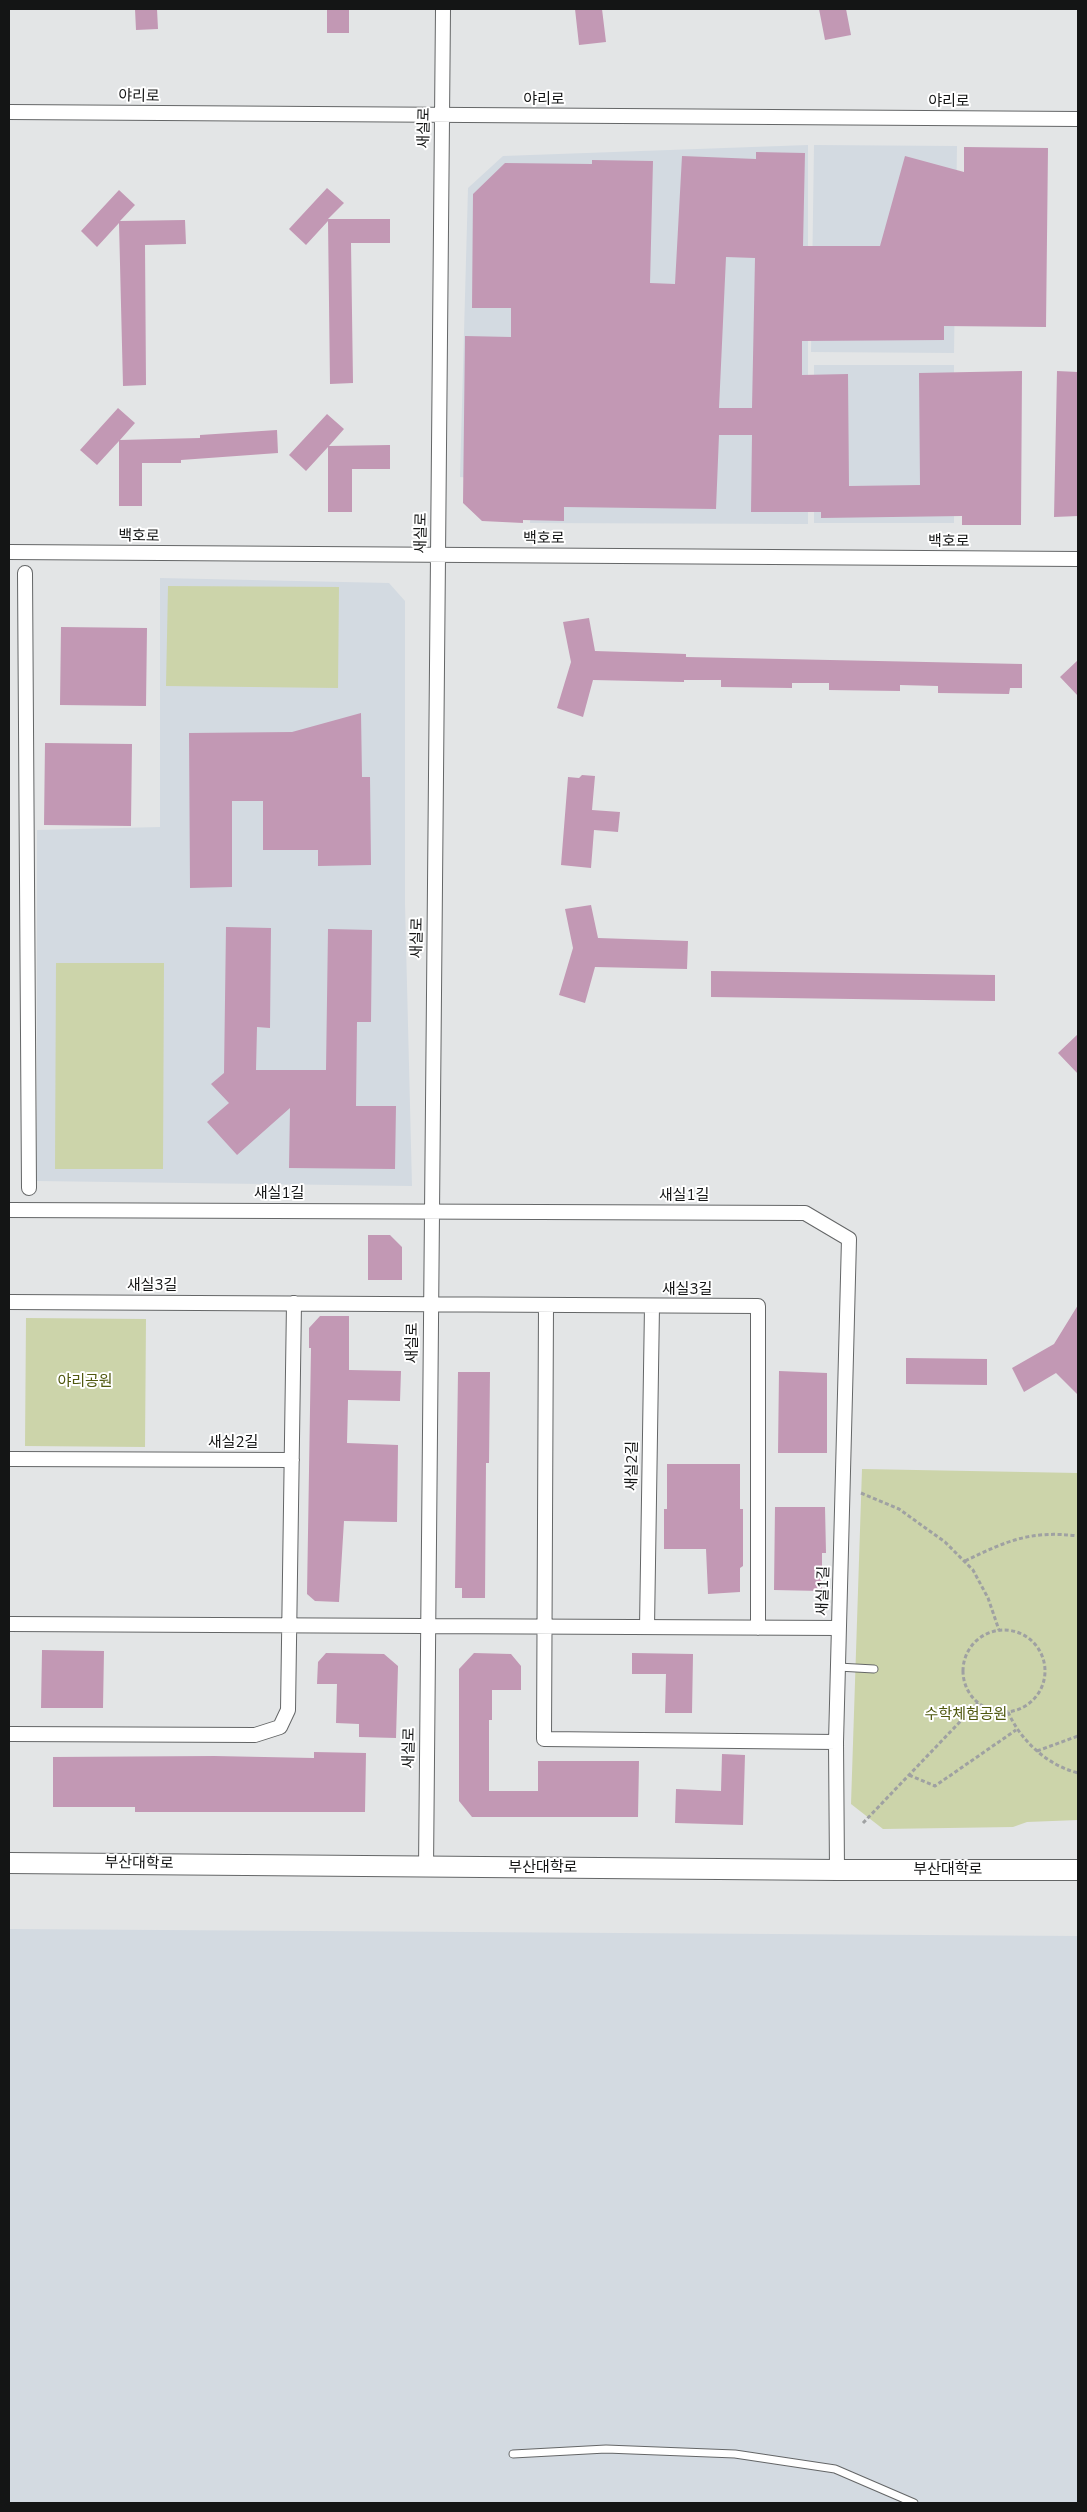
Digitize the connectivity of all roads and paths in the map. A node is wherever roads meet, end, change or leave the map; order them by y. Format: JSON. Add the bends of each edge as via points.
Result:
{"nodes":[{"id":1,"x":442,"y":9,"type":"edge"},
{"id":2,"x":9,"y":112,"type":"edge"},
{"id":3,"x":442,"y":116,"type":"junction"},
{"id":4,"x":1078,"y":119,"type":"edge"},
{"id":5,"x":9,"y":552,"type":"edge"},
{"id":6,"x":438,"y":554,"type":"junction"},
{"id":7,"x":1078,"y":560,"type":"edge"},
{"id":8,"x":25,"y":572,"type":"dead end"},
{"id":9,"x":29,"y":1188,"type":"dead end"},
{"id":10,"x":9,"y":1210,"type":"edge"},
{"id":11,"x":432,"y":1211,"type":"junction"},
{"id":12,"x":9,"y":1302,"type":"edge"},
{"id":13,"x":294,"y":1303,"type":"junction"},
{"id":14,"x":430,"y":1303,"type":"junction"},
{"id":15,"x":546,"y":1305,"type":"junction"},
{"id":16,"x":652,"y":1306,"type":"junction"},
{"id":17,"x":9,"y":1459,"type":"edge"},
{"id":18,"x":292,"y":1460,"type":"junction"},
{"id":19,"x":861,"y":1493,"type":"dead end"},
{"id":20,"x":1078,"y":1536,"type":"edge"},
{"id":21,"x":965,"y":1561,"type":"junction"},
{"id":22,"x":9,"y":1624,"type":"edge"},
{"id":23,"x":291,"y":1624,"type":"junction"},
{"id":24,"x":428,"y":1625,"type":"junction"},
{"id":25,"x":543,"y":1626,"type":"junction"},
{"id":26,"x":647,"y":1627,"type":"junction"},
{"id":27,"x":758,"y":1628,"type":"junction"},
{"id":28,"x":839,"y":1628,"type":"junction"},
{"id":29,"x":1000,"y":1630,"type":"junction"},
{"id":30,"x":838,"y":1667,"type":"junction"},
{"id":31,"x":874,"y":1669,"type":"dead end"},
{"id":32,"x":978,"y":1703,"type":"junction"},
{"id":33,"x":1008,"y":1712,"type":"junction"},
{"id":34,"x":1016,"y":1730,"type":"junction"},
{"id":35,"x":9,"y":1734,"type":"edge"},
{"id":36,"x":1078,"y":1736,"type":"edge"},
{"id":37,"x":836,"y":1742,"type":"junction"},
{"id":38,"x":1037,"y":1751,"type":"junction"},
{"id":39,"x":1078,"y":1773,"type":"edge"},
{"id":40,"x":909,"y":1775,"type":"junction"},
{"id":41,"x":863,"y":1823,"type":"dead end"},
{"id":42,"x":9,"y":1863,"type":"edge"},
{"id":43,"x":426,"y":1867,"type":"junction"},
{"id":44,"x":837,"y":1870,"type":"junction"},
{"id":45,"x":1078,"y":1870,"type":"edge"},
{"id":46,"x":513,"y":2454,"type":"dead end"},
{"id":47,"x":914,"y":2503,"type":"edge"}],
"edges":[{"from":1,"to":3,"type":"street","name":"새실로"},
{"from":2,"to":3,"type":"street","name":"야리로"},
{"from":3,"to":4,"type":"street","name":"야리로"},
{"from":3,"to":6,"type":"street","name":"새실로"},
{"from":5,"to":6,"type":"street","name":"백호로"},
{"from":6,"to":7,"type":"street","name":"백호로"},
{"from":6,"to":11,"type":"street","name":"새실로"},
{"from":8,"to":9,"type":"street"},
{"from":10,"to":11,"type":"street","name":"새실1길"},
{"from":11,"to":14,"type":"street","name":"새실로"},
{"from":11,"to":28,"type":"street","name":"새실1길","via":[[805,1213],[850,1240]]},
{"from":12,"to":13,"type":"street","name":"새실3길"},
{"from":13,"to":14,"type":"street","name":"새실3길"},
{"from":13,"to":18,"type":"street"},
{"from":14,"to":15,"type":"street","name":"새실3길"},
{"from":14,"to":24,"type":"street","name":"새실로"},
{"from":15,"to":16,"type":"street","name":"새실3길"},
{"from":15,"to":25,"type":"street"},
{"from":16,"to":26,"type":"street","name":"새실2길"},
{"from":16,"to":27,"type":"street","name":"새실3길","via":[[758,1306]]},
{"from":17,"to":18,"type":"street","name":"새실2길"},
{"from":18,"to":23,"type":"street"},
{"from":19,"to":21,"type":"path","via":[[899,1509],[945,1542]]},
{"from":20,"to":21,"type":"path","via":[[1034,1534],[1003,1543]]},
{"from":21,"to":29,"type":"path","via":[[988,1598]]},
{"from":22,"to":23,"type":"street"},
{"from":23,"to":24,"type":"street"},
{"from":23,"to":35,"type":"street","via":[[288,1710],[280,1727],[255,1735]]},
{"from":24,"to":25,"type":"street"},
{"from":24,"to":43,"type":"street","name":"새실로"},
{"from":25,"to":26,"type":"street"},
{"from":25,"to":37,"type":"street","via":[[544,1739]]},
{"from":26,"to":27,"type":"street"},
{"from":27,"to":28,"type":"street"},
{"from":28,"to":30,"type":"street","name":"새실1길"},
{"from":29,"to":32,"type":"path","via":[[986,1633],[975,1641],[966,1652],[962,1665],[968,1692]]},
{"from":29,"to":33,"type":"path","via":[[1013,1630],[1036,1644],[1045,1670],[1037,1696],[1027,1705]]},
{"from":30,"to":31,"type":"lane"},
{"from":30,"to":37,"type":"street","name":"새실1길"},
{"from":32,"to":33,"type":"path","via":[[988,1710]]},
{"from":32,"to":40,"type":"path"},
{"from":33,"to":34,"type":"path"},
{"from":34,"to":38,"type":"path"},
{"from":34,"to":40,"type":"path","via":[[936,1786]]},
{"from":36,"to":38,"type":"path"},
{"from":37,"to":44,"type":"street","name":"새실1길"},
{"from":38,"to":39,"type":"path","via":[[1060,1769]]},
{"from":40,"to":41,"type":"path"},
{"from":42,"to":43,"type":"street","name":"부산대학로"},
{"from":43,"to":44,"type":"street","name":"부산대학로"},
{"from":44,"to":45,"type":"street","name":"부산대학로"},
{"from":46,"to":47,"type":"lane","via":[[606,2449],[736,2454],[835,2469]]}]}
